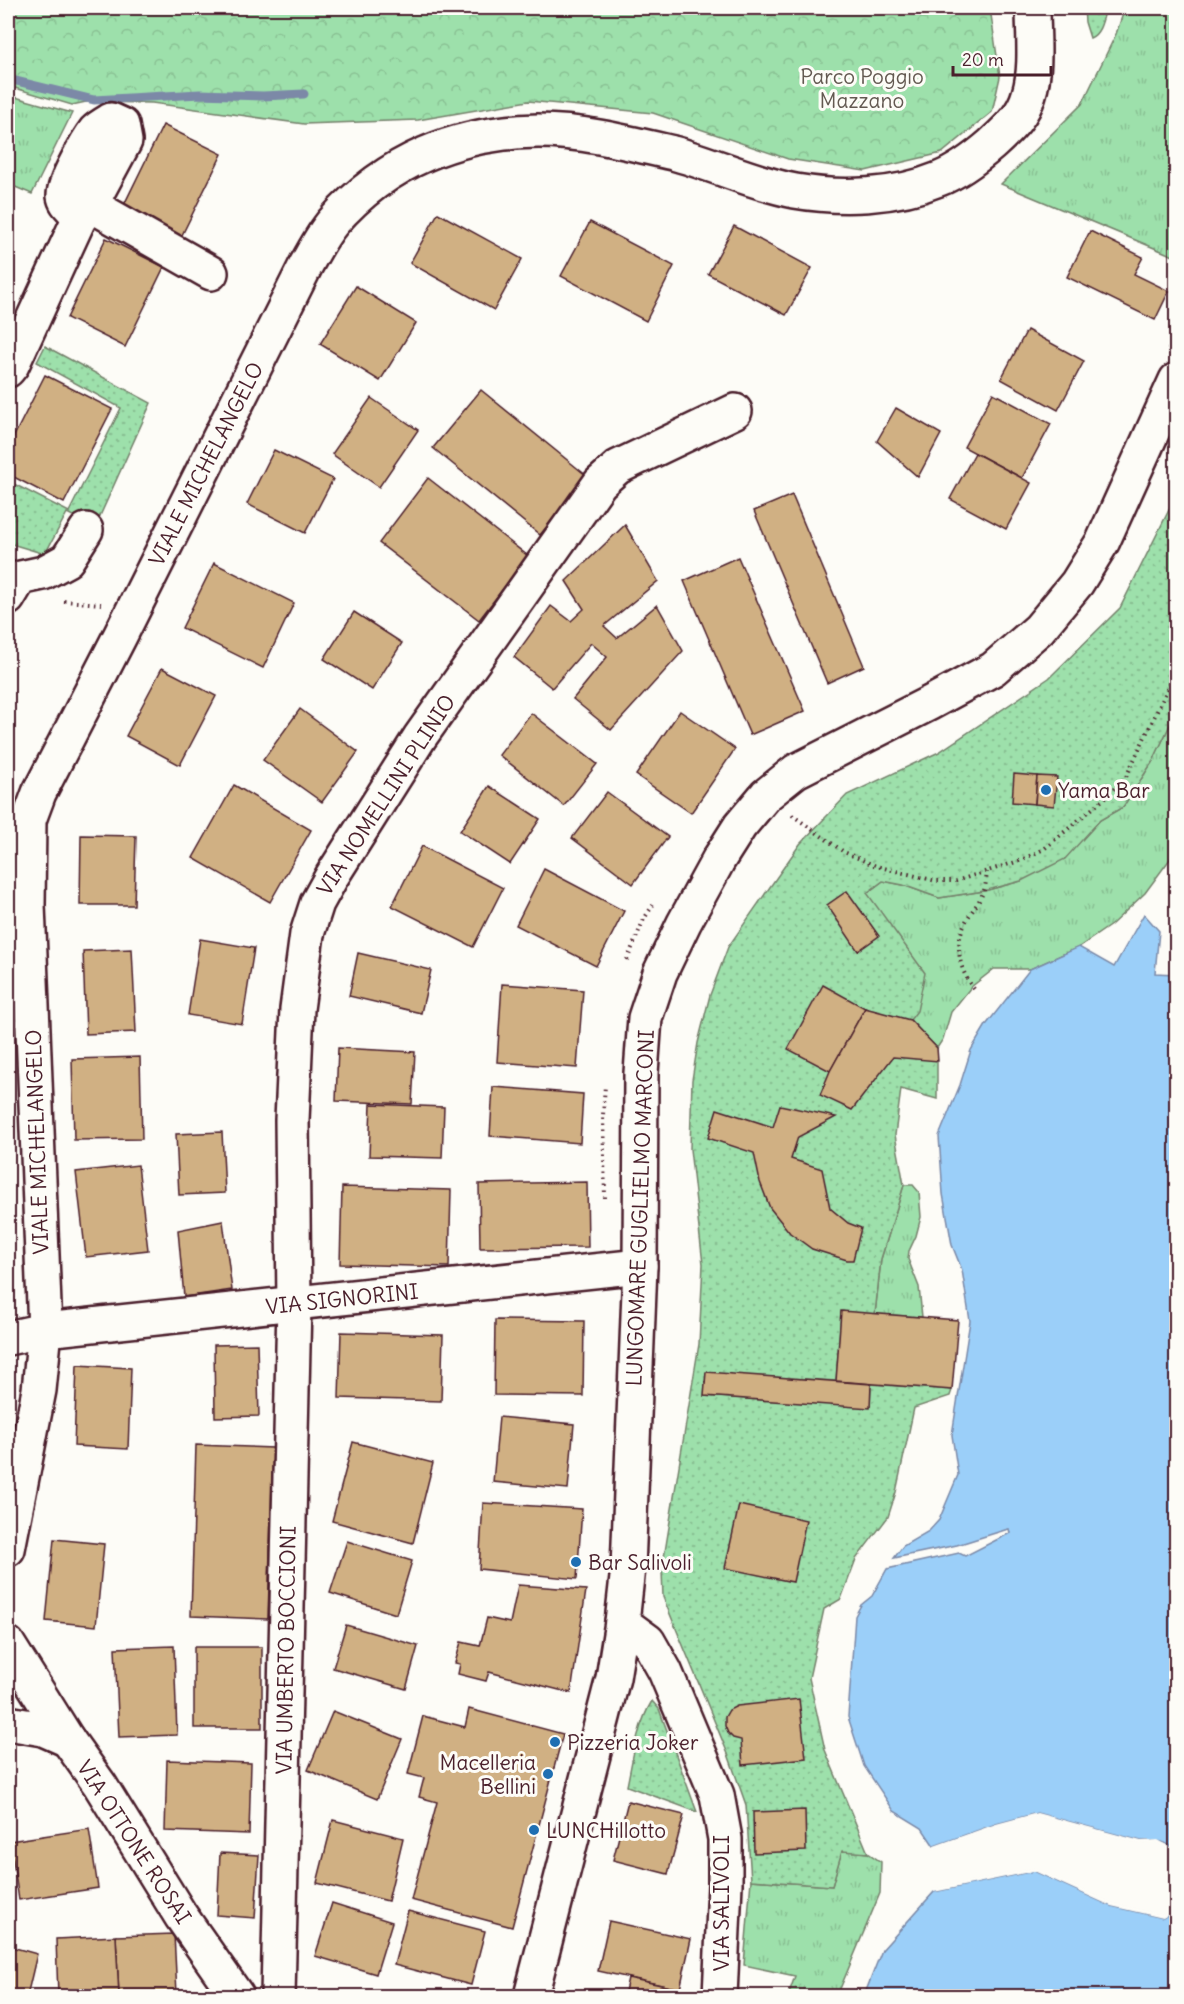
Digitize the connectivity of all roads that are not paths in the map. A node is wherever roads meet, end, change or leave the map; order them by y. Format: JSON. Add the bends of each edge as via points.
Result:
{"nodes":[{"id":1,"x":1033,"y":8,"type":"edge"},
{"id":2,"x":211,"y":273,"type":"dead end"},
{"id":3,"x":8,"y":370,"type":"edge"},
{"id":4,"x":1176,"y":380,"type":"edge"},
{"id":5,"x":735,"y":411,"type":"dead end"},
{"id":6,"x":86,"y":530,"type":"dead end"},
{"id":7,"x":8,"y":598,"type":"edge"},
{"id":8,"x":640,"y":1266,"type":"junction"},
{"id":9,"x":294,"y":1304,"type":"junction"},
{"id":10,"x":45,"y":1330,"type":"junction"},
{"id":11,"x":8,"y":1338,"type":"edge"},
{"id":12,"x":8,"y":1549,"type":"edge"},
{"id":13,"x":622,"y":1622,"type":"junction"},
{"id":14,"x":8,"y":1644,"type":"edge"},
{"id":15,"x":8,"y":1723,"type":"edge"},
{"id":16,"x":68,"y":1740,"type":"junction"},
{"id":17,"x":237,"y":1996,"type":"edge"},
{"id":18,"x":278,"y":1996,"type":"edge"},
{"id":19,"x":531,"y":1996,"type":"edge"},
{"id":20,"x":720,"y":1996,"type":"edge"}],
"edges":[{"from":1,"to":10,"type":"street","name":"VIALE MICHELANGELO","via":[[1030,92],[1022,112],[1011,128],[980,154],[940,179],[898,191],[842,195],[795,191],[675,154],[589,135],[495,133],[459,141],[387,174],[331,224],[306,265],[29,820],[28,905]]},
{"from":2,"to":3,"type":"street","via":[[85,212]]},
{"from":4,"to":8,"type":"street","name":"LUNGOMARE GUGLIELMO MARCONI","via":[[1103,541],[1077,583],[1039,629],[993,669],[796,771],[766,795],[740,826],[684,923],[660,973],[645,1017]]},
{"from":5,"to":9,"type":"street","name":"VIA NOMELLINI PLINIO","via":[[618,467],[600,483],[420,737],[317,903],[307,934],[297,1009],[292,1120]]},
{"from":6,"to":7,"type":"street","via":[[68,560],[43,573],[20,578]]},
{"from":8,"to":9,"type":"street","name":"VIA SIGNORINI"},
{"from":8,"to":13,"type":"street","name":"LUNGOMARE GUGLIELMO MARCONI","via":[[628,1568]]},
{"from":9,"to":10,"type":"street","name":"VIA SIGNORINI"},
{"from":9,"to":18,"type":"street","name":"VIA UMBERTO BOCCIONI"},
{"from":10,"to":11,"type":"street","name":"VIA SIGNORINI"},
{"from":10,"to":12,"type":"street","name":"VIALE MICHELANGELO","via":[[39,1390]]},
{"from":13,"to":19,"type":"street","name":"LUNGOMARE GUGLIELMO MARCONI","via":[[613,1678]]},
{"from":13,"to":20,"type":"street","name":"VIA SALIVOLI","via":[[648,1641],[665,1671],[717,1795],[725,1839]]},
{"from":14,"to":16,"type":"street"},
{"from":15,"to":16,"type":"street","name":"VIA OTTONE ROSAI","via":[[43,1729]]},
{"from":16,"to":17,"type":"street","name":"VIA OTTONE ROSAI"}]}
